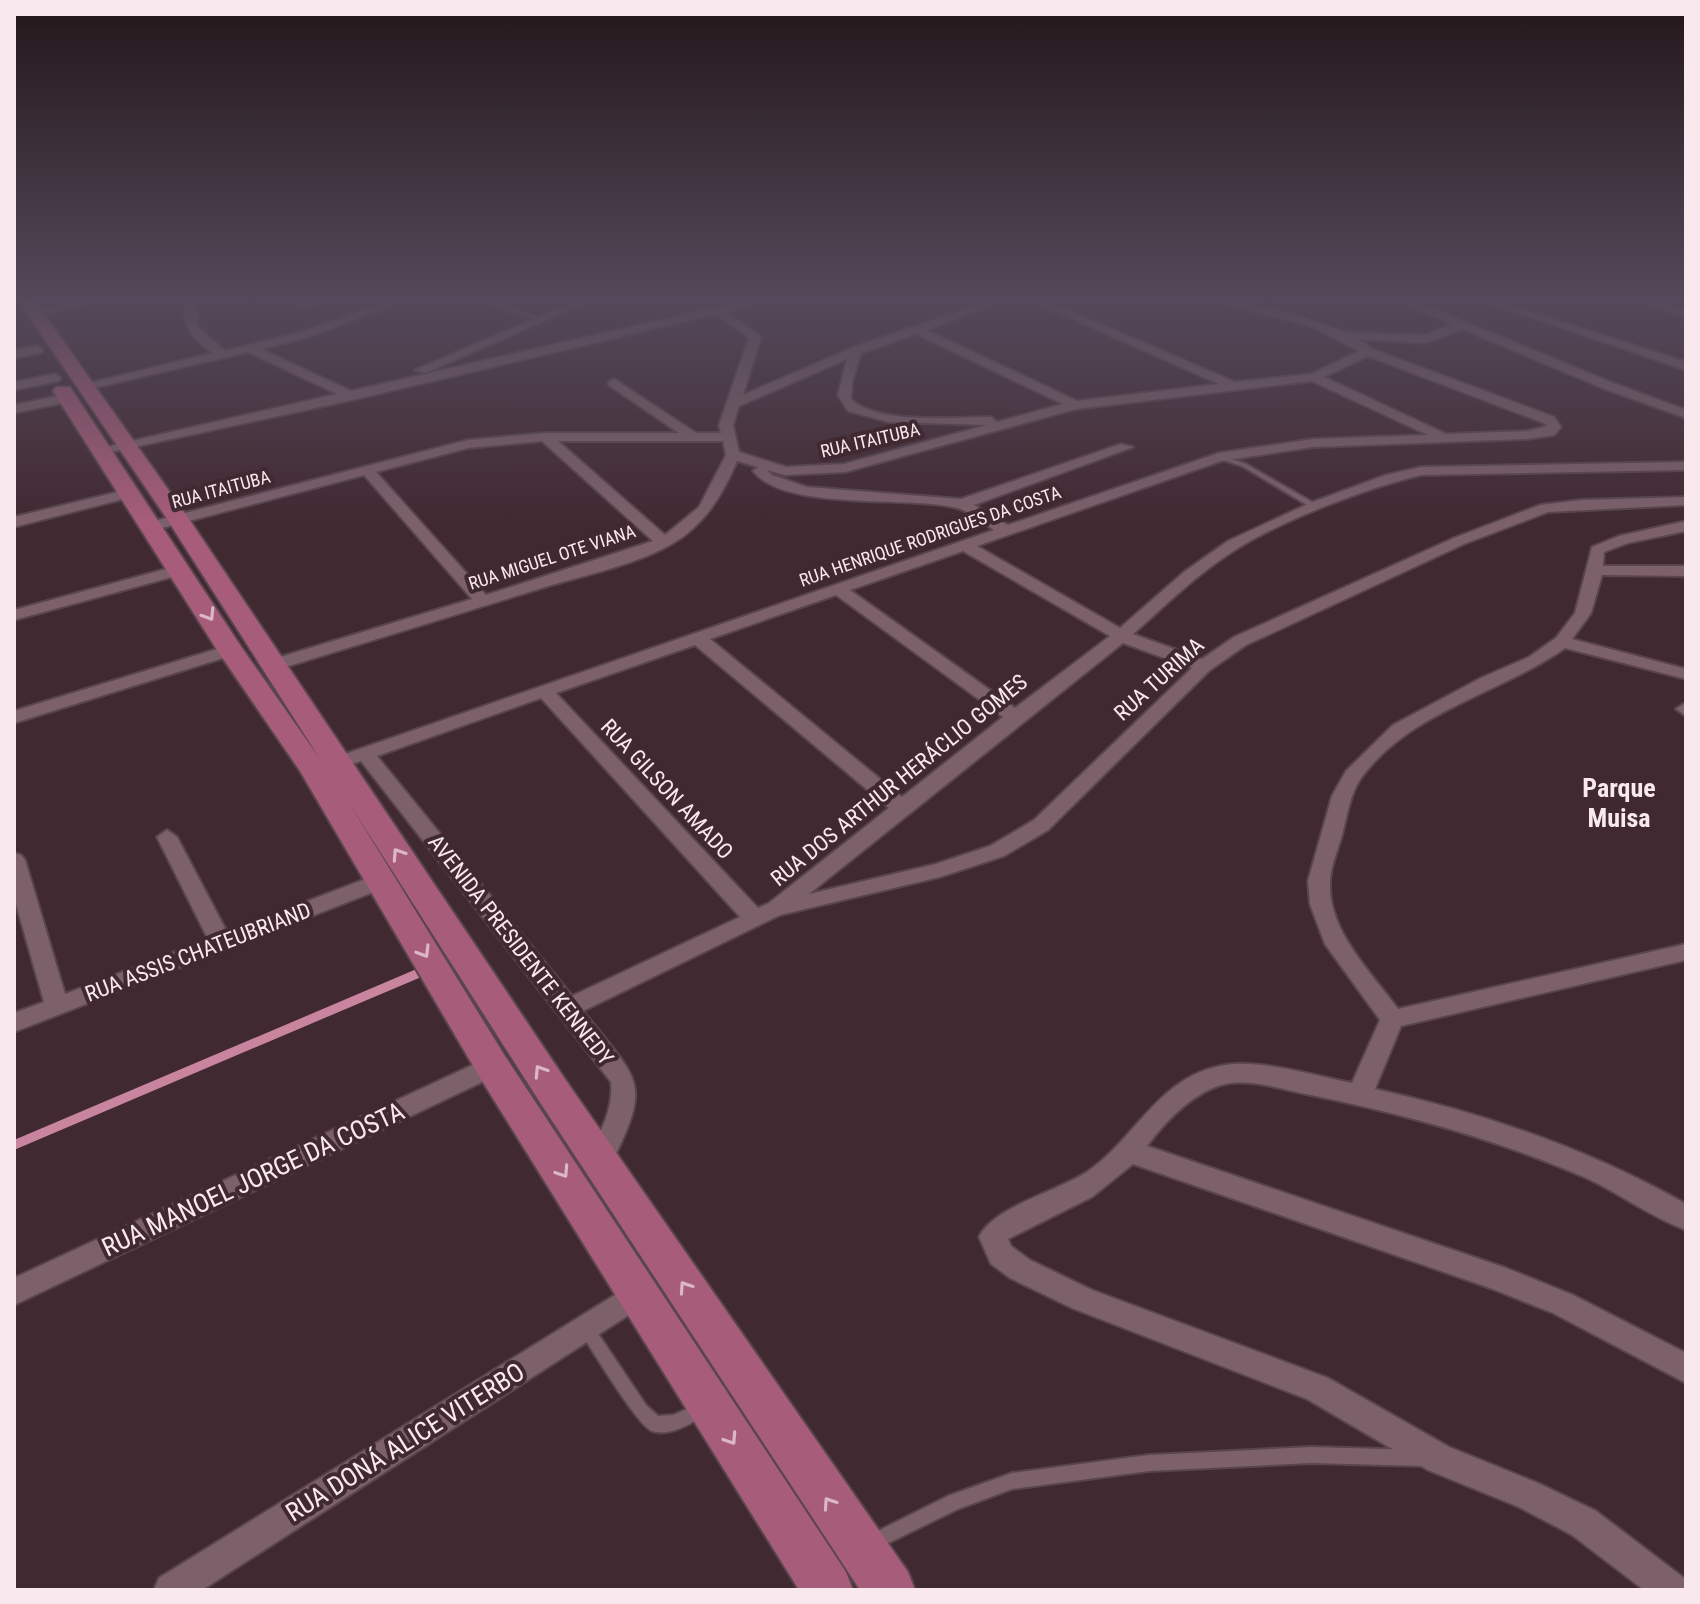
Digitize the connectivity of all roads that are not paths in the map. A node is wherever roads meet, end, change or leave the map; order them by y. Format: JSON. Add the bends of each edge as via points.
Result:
{"nodes":[{"id":1,"x":49,"y":375,"type":"edge"},
{"id":2,"x":51,"y":375,"type":"edge"},
{"id":3,"x":53,"y":375,"type":"edge"},
{"id":4,"x":307,"y":375,"type":"edge"},
{"id":5,"x":415,"y":375,"type":"edge"},
{"id":6,"x":440,"y":375,"type":"edge"},
{"id":7,"x":744,"y":375,"type":"edge"},
{"id":8,"x":800,"y":375,"type":"edge"},
{"id":9,"x":851,"y":375,"type":"edge"},
{"id":10,"x":1011,"y":375,"type":"edge"},
{"id":11,"x":1209,"y":375,"type":"edge"},
{"id":12,"x":1319,"y":375,"type":"edge"},
{"id":13,"x":1429,"y":375,"type":"edge"},
{"id":14,"x":1583,"y":375,"type":"edge"},
{"id":15,"x":1314,"y":377,"type":"junction"},
{"id":16,"x":614,"y":383,"type":"dead end"},
{"id":17,"x":14,"y":386,"type":"edge"},
{"id":18,"x":388,"y":387,"type":"junction"},
{"id":19,"x":1237,"y":387,"type":"junction"},
{"id":20,"x":352,"y":396,"type":"junction"},
{"id":21,"x":735,"y":403,"type":"junction"},
{"id":22,"x":1075,"y":405,"type":"junction"},
{"id":23,"x":14,"y":409,"type":"edge"},
{"id":24,"x":1686,"y":414,"type":"edge"},
{"id":25,"x":1011,"y":421,"type":"junction"},
{"id":26,"x":692,"y":436,"type":"junction"},
{"id":27,"x":545,"y":437,"type":"junction"},
{"id":28,"x":727,"y":437,"type":"junction"},
{"id":29,"x":1443,"y":437,"type":"junction"},
{"id":30,"x":1126,"y":447,"type":"dead end"},
{"id":31,"x":114,"y":450,"type":"junction"},
{"id":32,"x":733,"y":455,"type":"junction"},
{"id":33,"x":1219,"y":457,"type":"junction"},
{"id":34,"x":757,"y":463,"type":"junction"},
{"id":35,"x":1686,"y":466,"type":"edge"},
{"id":36,"x":366,"y":469,"type":"junction"},
{"id":37,"x":130,"y":493,"type":"junction"},
{"id":38,"x":1686,"y":501,"type":"edge"},
{"id":39,"x":962,"y":504,"type":"junction"},
{"id":40,"x":1315,"y":506,"type":"junction"},
{"id":41,"x":14,"y":522,"type":"edge"},
{"id":42,"x":164,"y":522,"type":"junction"},
{"id":43,"x":1686,"y":526,"type":"edge"},
{"id":44,"x":1005,"y":530,"type":"junction"},
{"id":45,"x":664,"y":542,"type":"junction"},
{"id":46,"x":964,"y":545,"type":"junction"},
{"id":47,"x":181,"y":570,"type":"junction"},
{"id":48,"x":1596,"y":570,"type":"junction"},
{"id":49,"x":1686,"y":571,"type":"edge"},
{"id":50,"x":839,"y":590,"type":"junction"},
{"id":51,"x":483,"y":601,"type":"junction"},
{"id":52,"x":14,"y":615,"type":"edge"},
{"id":53,"x":1121,"y":636,"type":"junction"},
{"id":54,"x":698,"y":638,"type":"junction"},
{"id":55,"x":1562,"y":642,"type":"junction"},
{"id":56,"x":230,"y":650,"type":"junction"},
{"id":57,"x":273,"y":665,"type":"junction"},
{"id":58,"x":1204,"y":666,"type":"junction"},
{"id":59,"x":1686,"y":674,"type":"edge"},
{"id":60,"x":545,"y":692,"type":"junction"},
{"id":61,"x":14,"y":717,"type":"edge"},
{"id":62,"x":1015,"y":717,"type":"junction"},
{"id":63,"x":339,"y":763,"type":"junction"},
{"id":64,"x":901,"y":807,"type":"junction"},
{"id":65,"x":167,"y":837,"type":"dead end"},
{"id":66,"x":14,"y":860,"type":"edge"},
{"id":67,"x":381,"y":881,"type":"junction"},
{"id":68,"x":777,"y":908,"type":"junction"},
{"id":69,"x":754,"y":918,"type":"junction"},
{"id":70,"x":221,"y":943,"type":"junction"},
{"id":71,"x":1686,"y":952,"type":"edge"},
{"id":72,"x":57,"y":1007,"type":"junction"},
{"id":73,"x":568,"y":1008,"type":"junction"},
{"id":74,"x":1392,"y":1019,"type":"junction"},
{"id":75,"x":14,"y":1023,"type":"edge"},
{"id":76,"x":492,"y":1066,"type":"junction"},
{"id":77,"x":1360,"y":1094,"type":"junction"},
{"id":78,"x":1131,"y":1152,"type":"junction"},
{"id":79,"x":600,"y":1160,"type":"junction"},
{"id":80,"x":1686,"y":1218,"type":"edge"},
{"id":81,"x":14,"y":1292,"type":"edge"},
{"id":82,"x":639,"y":1293,"type":"junction"},
{"id":83,"x":585,"y":1327,"type":"junction"},
{"id":84,"x":1686,"y":1369,"type":"edge"},
{"id":85,"x":710,"y":1406,"type":"junction"},
{"id":86,"x":1439,"y":1459,"type":"junction"},
{"id":87,"x":860,"y":1549,"type":"junction"},
{"id":88,"x":171,"y":1590,"type":"edge"},
{"id":89,"x":828,"y":1590,"type":"edge"},
{"id":90,"x":890,"y":1590,"type":"edge"},
{"id":91,"x":1672,"y":1590,"type":"edge"}],
"edges":[{"from":1,"to":17,"type":"street"},
{"from":2,"to":23,"type":"street"},
{"from":3,"to":31,"type":"main road"},
{"from":4,"to":20,"type":"street"},
{"from":5,"to":18,"type":"street"},
{"from":6,"to":18,"type":"street"},
{"from":7,"to":21,"type":"street"},
{"from":8,"to":21,"type":"street"},
{"from":9,"to":25,"type":"street","via":[[845,400],[863,413],[899,419]]},
{"from":10,"to":22,"type":"street"},
{"from":11,"to":19,"type":"street"},
{"from":12,"to":15,"type":"street","name":"RUA ITAITUBA"},
{"from":13,"to":29,"type":"street","name":"RUA HENRIQUE RODRIGUES DA COSTA","via":[[1549,420],[1554,427],[1549,432]]},
{"from":14,"to":24,"type":"street"},
{"from":15,"to":19,"type":"street","name":"RUA ITAITUBA"},
{"from":15,"to":29,"type":"street"},
{"from":16,"to":26,"type":"street"},
{"from":18,"to":20,"type":"street"},
{"from":19,"to":22,"type":"street","name":"RUA ITAITUBA"},
{"from":20,"to":31,"type":"street"},
{"from":21,"to":28,"type":"street"},
{"from":22,"to":25,"type":"street","name":"RUA ITAITUBA"},
{"from":25,"to":34,"type":"street","name":"RUA ITAITUBA","via":[[845,468],[785,471]]},
{"from":26,"to":27,"type":"street","name":"RUA ITAITUBA"},
{"from":26,"to":28,"type":"street","name":"RUA ITAITUBA"},
{"from":27,"to":36,"type":"street","name":"RUA ITAITUBA","via":[[468,444]]},
{"from":27,"to":45,"type":"street"},
{"from":28,"to":32,"type":"street"},
{"from":29,"to":33,"type":"street","name":"RUA HENRIQUE RODRIGUES DA COSTA","via":[[1313,443]]},
{"from":30,"to":39,"type":"street"},
{"from":31,"to":37,"type":"main road"},
{"from":31,"to":42,"type":"main road"},
{"from":32,"to":34,"type":"street","name":"RUA ITAITUBA"},
{"from":32,"to":45,"type":"street","name":"RUA MIGUEL OTE VIANA","via":[[704,510]]},
{"from":33,"to":40,"type":"lane","via":[[1244,465]]},
{"from":33,"to":44,"type":"street","name":"RUA HENRIQUE RODRIGUES DA COSTA"},
{"from":34,"to":39,"type":"street","via":[[767,478],[805,491]]},
{"from":35,"to":40,"type":"street","name":"RUA DOS ARTHUR HERÁCLIO GOMES","via":[[1421,471]]},
{"from":36,"to":42,"type":"street","name":"RUA ITAITUBA"},
{"from":36,"to":51,"type":"street"},
{"from":37,"to":41,"type":"street"},
{"from":37,"to":42,"type":"main road"},
{"from":38,"to":58,"type":"street","name":"RUA TURIMA","via":[[1581,504],[1514,518],[1240,641]]},
{"from":39,"to":44,"type":"street"},
{"from":40,"to":53,"type":"street","name":"RUA DOS ARTHUR HERÁCLIO GOMES","via":[[1233,544]]},
{"from":42,"to":47,"type":"main road"},
{"from":42,"to":57,"type":"main road"},
{"from":43,"to":48,"type":"street","via":[[1599,546]]},
{"from":44,"to":46,"type":"street","name":"RUA HENRIQUE RODRIGUES DA COSTA"},
{"from":45,"to":51,"type":"street","name":"RUA MIGUEL OTE VIANA"},
{"from":46,"to":50,"type":"street","name":"RUA HENRIQUE RODRIGUES DA COSTA"},
{"from":46,"to":53,"type":"street"},
{"from":47,"to":52,"type":"street"},
{"from":47,"to":56,"type":"main road","one_way":true},
{"from":48,"to":49,"type":"street"},
{"from":48,"to":55,"type":"street","via":[[1583,613]]},
{"from":50,"to":54,"type":"street","name":"RUA HENRIQUE RODRIGUES DA COSTA"},
{"from":50,"to":62,"type":"street"},
{"from":51,"to":57,"type":"street","name":"RUA MIGUEL OTE VIANA"},
{"from":53,"to":58,"type":"street"},
{"from":53,"to":62,"type":"street","name":"RUA DOS ARTHUR HERÁCLIO GOMES"},
{"from":54,"to":60,"type":"street","name":"RUA HENRIQUE RODRIGUES DA COSTA"},
{"from":54,"to":64,"type":"street"},
{"from":55,"to":59,"type":"street"},
{"from":55,"to":74,"type":"street","via":[[1400,729],[1353,775],[1342,796],[1319,881],[1321,904],[1333,938]]},
{"from":56,"to":61,"type":"street"},
{"from":56,"to":63,"type":"main road"},
{"from":57,"to":63,"type":"main road"},
{"from":58,"to":68,"type":"street","name":"RUA TURIMA","via":[[1041,825],[997,851],[940,870]]},
{"from":60,"to":63,"type":"street","name":"RUA HENRIQUE RODRIGUES DA COSTA"},
{"from":60,"to":69,"type":"street","name":"RUA GILSON AMADO"},
{"from":62,"to":64,"type":"street","name":"RUA DOS ARTHUR HERÁCLIO GOMES"},
{"from":63,"to":67,"type":"main road"},
{"from":63,"to":73,"type":"street","name":"AVENIDA PRESIDENTE KENNEDY"},
{"from":79,"to":63,"type":"main road","one_way":true},
{"from":64,"to":68,"type":"street","name":"RUA DOS ARTHUR HERÁCLIO GOMES"},
{"from":65,"to":70,"type":"street"},
{"from":66,"to":72,"type":"street"},
{"from":67,"to":70,"type":"street","name":"RUA ASSIS CHATEUBRIAND"},
{"from":67,"to":76,"type":"main road","one_way":true},
{"from":68,"to":69,"type":"street","name":"RUA DOS ARTHUR HERÁCLIO GOMES"},
{"from":69,"to":73,"type":"street","name":"RUA DOS ARTHUR HERÁCLIO GOMES"},
{"from":70,"to":72,"type":"street","name":"RUA ASSIS CHATEUBRIAND"},
{"from":71,"to":74,"type":"street"},
{"from":72,"to":75,"type":"street","name":"RUA ASSIS CHATEUBRIAND"},
{"from":73,"to":79,"type":"street","name":"AVENIDA PRESIDENTE KENNEDY","via":[[623,1080],[621,1114]]},
{"from":74,"to":77,"type":"street"},
{"from":76,"to":81,"type":"street","name":"RUA MANOEL JORGE DA COSTA"},
{"from":76,"to":82,"type":"main road","one_way":true},
{"from":77,"to":78,"type":"street","via":[[1250,1075],[1217,1076],[1147,1126]]},
{"from":77,"to":80,"type":"street","via":[[1528,1143],[1603,1172]]},
{"from":78,"to":84,"type":"street","via":[[1496,1277],[1563,1304]]},
{"from":78,"to":86,"type":"street","via":[[1077,1191],[1000,1228],[993,1242],[1001,1255],[1082,1299],[1317,1388]]},
{"from":87,"to":79,"type":"main road","one_way":true},
{"from":82,"to":83,"type":"street","name":"RUA DONÁ ALICE VITERBO"},
{"from":82,"to":85,"type":"main road"},
{"from":83,"to":85,"type":"lane","via":[[655,1424],[674,1423]]},
{"from":83,"to":88,"type":"street","name":"RUA DONÁ ALICE VITERBO"},
{"from":85,"to":89,"type":"main road","one_way":true},
{"from":86,"to":87,"type":"lane","via":[[1311,1455],[1163,1462],[1012,1481],[954,1502]]},
{"from":86,"to":91,"type":"street","via":[[1584,1523]]},
{"from":87,"to":90,"type":"main road"}]}
